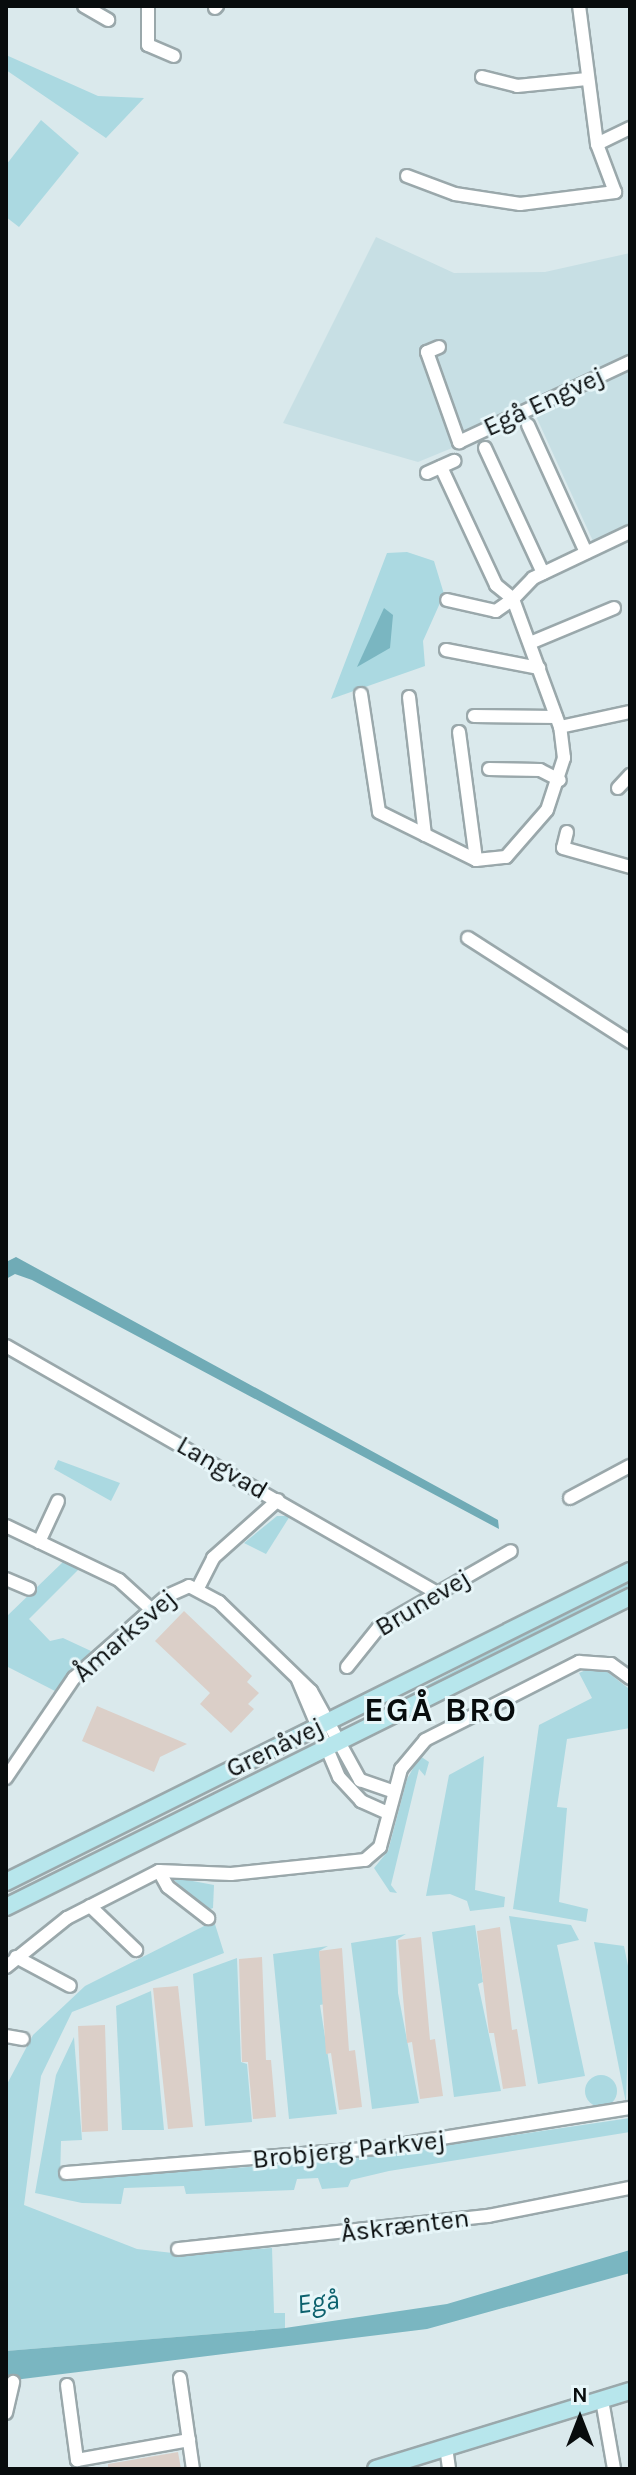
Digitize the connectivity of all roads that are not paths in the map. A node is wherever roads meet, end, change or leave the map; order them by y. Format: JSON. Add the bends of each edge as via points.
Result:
{"nodes":[{"id":1,"x":84,"y":6,"type":"edge"},
{"id":2,"x":148,"y":6,"type":"edge"},
{"id":3,"x":579,"y":6,"type":"edge"},
{"id":4,"x":108,"y":20,"type":"dead end"},
{"id":5,"x":174,"y":56,"type":"dead end"},
{"id":6,"x":482,"y":77,"type":"dead end"},
{"id":7,"x":587,"y":79,"type":"junction"},
{"id":8,"x":630,"y":128,"type":"edge"},
{"id":9,"x":597,"y":144,"type":"junction"},
{"id":10,"x":407,"y":176,"type":"dead end"},
{"id":11,"x":439,"y":347,"type":"dead end"},
{"id":12,"x":630,"y":362,"type":"edge"},
{"id":13,"x":528,"y":425,"type":"dead end"},
{"id":14,"x":485,"y":448,"type":"dead end"},
{"id":15,"x":427,"y":473,"type":"dead end"},
{"id":16,"x":630,"y":532,"type":"edge"},
{"id":17,"x":586,"y":552,"type":"junction"},
{"id":18,"x":543,"y":573,"type":"junction"},
{"id":19,"x":513,"y":599,"type":"junction"},
{"id":20,"x":447,"y":600,"type":"dead end"},
{"id":21,"x":614,"y":608,"type":"dead end"},
{"id":22,"x":530,"y":643,"type":"junction"},
{"id":23,"x":446,"y":650,"type":"dead end"},
{"id":24,"x":539,"y":668,"type":"junction"},
{"id":25,"x":409,"y":697,"type":"dead end"},
{"id":26,"x":347,"y":698,"type":"dead end"},
{"id":27,"x":630,"y":712,"type":"edge"},
{"id":28,"x":474,"y":716,"type":"dead end"},
{"id":29,"x":558,"y":722,"type":"junction"},
{"id":30,"x":459,"y":732,"type":"dead end"},
{"id":31,"x":489,"y":769,"type":"dead end"},
{"id":32,"x":630,"y":775,"type":"edge"},
{"id":33,"x":560,"y":780,"type":"junction"},
{"id":34,"x":618,"y":788,"type":"dead end"},
{"id":35,"x":567,"y":832,"type":"dead end"},
{"id":36,"x":425,"y":835,"type":"junction"},
{"id":37,"x":476,"y":860,"type":"junction"},
{"id":38,"x":630,"y":867,"type":"edge"},
{"id":39,"x":468,"y":938,"type":"dead end"},
{"id":40,"x":630,"y":1042,"type":"edge"},
{"id":41,"x":6,"y":1346,"type":"edge"},
{"id":42,"x":630,"y":1466,"type":"edge"},
{"id":43,"x":570,"y":1498,"type":"dead end"},
{"id":44,"x":278,"y":1500,"type":"junction"},
{"id":45,"x":58,"y":1501,"type":"dead end"},
{"id":46,"x":6,"y":1526,"type":"edge"},
{"id":47,"x":39,"y":1542,"type":"junction"},
{"id":48,"x":511,"y":1551,"type":"dead end"},
{"id":49,"x":630,"y":1571,"type":"edge"},
{"id":50,"x":6,"y":1579,"type":"edge"},
{"id":51,"x":198,"y":1588,"type":"junction"},
{"id":52,"x":29,"y":1589,"type":"dead end"},
{"id":53,"x":437,"y":1593,"type":"junction"},
{"id":54,"x":630,"y":1597,"type":"edge"},
{"id":55,"x":151,"y":1609,"type":"junction"},
{"id":56,"x":347,"y":1667,"type":"dead end"},
{"id":57,"x":630,"y":1678,"type":"edge"},
{"id":58,"x":323,"y":1724,"type":"junction"},
{"id":59,"x":332,"y":1745,"type":"junction"},
{"id":60,"x":11,"y":1764,"type":"edge"},
{"id":61,"x":6,"y":1778,"type":"edge"},
{"id":62,"x":394,"y":1792,"type":"junction"},
{"id":63,"x":388,"y":1813,"type":"junction"},
{"id":64,"x":159,"y":1871,"type":"junction"},
{"id":65,"x":6,"y":1882,"type":"edge"},
{"id":66,"x":90,"y":1906,"type":"junction"},
{"id":67,"x":6,"y":1907,"type":"edge"},
{"id":68,"x":208,"y":1918,"type":"dead end"},
{"id":69,"x":136,"y":1950,"type":"dead end"},
{"id":70,"x":16,"y":1957,"type":"junction"},
{"id":71,"x":6,"y":1967,"type":"edge"},
{"id":72,"x":70,"y":1986,"type":"dead end"},
{"id":73,"x":6,"y":2036,"type":"edge"},
{"id":74,"x":23,"y":2039,"type":"dead end"},
{"id":75,"x":630,"y":2108,"type":"edge"},
{"id":76,"x":66,"y":2173,"type":"dead end"},
{"id":77,"x":630,"y":2188,"type":"edge"},
{"id":78,"x":178,"y":2249,"type":"dead end"},
{"id":79,"x":180,"y":2378,"type":"dead end"},
{"id":80,"x":13,"y":2382,"type":"dead end"},
{"id":81,"x":67,"y":2385,"type":"dead end"},
{"id":82,"x":630,"y":2391,"type":"edge"},
{"id":83,"x":602,"y":2400,"type":"junction"},
{"id":84,"x":6,"y":2413,"type":"edge"},
{"id":85,"x":189,"y":2440,"type":"junction"},
{"id":86,"x":446,"y":2447,"type":"junction"},
{"id":87,"x":193,"y":2469,"type":"edge"},
{"id":88,"x":376,"y":2469,"type":"edge"},
{"id":89,"x":449,"y":2469,"type":"edge"},
{"id":90,"x":614,"y":2469,"type":"edge"}],
"edges":[{"from":1,"to":4,"type":"street"},
{"from":2,"to":5,"type":"street","via":[[148,45]]},
{"from":3,"to":7,"type":"street"},
{"from":6,"to":7,"type":"street","via":[[517,86]]},
{"from":7,"to":9,"type":"street"},
{"from":8,"to":9,"type":"street"},
{"from":9,"to":10,"type":"street","via":[[615,192],[520,204],[455,194]]},
{"from":11,"to":12,"type":"street","name":"Egå Engvej","via":[[427,352],[459,442]]},
{"from":13,"to":17,"type":"street","name":"Egå Engvej"},
{"from":14,"to":18,"type":"street","name":"Egå Engvej"},
{"from":15,"to":19,"type":"street","via":[[448,464],[496,585]]},
{"from":16,"to":17,"type":"street"},
{"from":17,"to":18,"type":"street"},
{"from":18,"to":19,"type":"street"},
{"from":19,"to":20,"type":"street","via":[[496,611]]},
{"from":19,"to":22,"type":"street"},
{"from":21,"to":22,"type":"street"},
{"from":22,"to":24,"type":"street"},
{"from":23,"to":24,"type":"street"},
{"from":24,"to":29,"type":"street"},
{"from":25,"to":36,"type":"street"},
{"from":26,"to":36,"type":"street","via":[[365,693],[379,812]]},
{"from":27,"to":29,"type":"street"},
{"from":28,"to":29,"type":"street"},
{"from":29,"to":33,"type":"street"},
{"from":30,"to":37,"type":"street"},
{"from":31,"to":33,"type":"street","via":[[540,770]]},
{"from":32,"to":34,"type":"street"},
{"from":33,"to":37,"type":"street","via":[[535,830],[514,852]]},
{"from":35,"to":38,"type":"street","via":[[563,848]]},
{"from":36,"to":37,"type":"street"},
{"from":39,"to":40,"type":"street"},
{"from":41,"to":44,"type":"street","name":"Langvad"},
{"from":42,"to":43,"type":"street"},
{"from":44,"to":51,"type":"street","name":"Åmarksvej","via":[[213,1558]]},
{"from":44,"to":53,"type":"street","name":"Langvad"},
{"from":45,"to":47,"type":"street"},
{"from":46,"to":47,"type":"street"},
{"from":47,"to":55,"type":"street","via":[[119,1580]]},
{"from":48,"to":53,"type":"street","name":"Brunevej"},
{"from":49,"to":58,"type":"main road","name":"Grenåvej"},
{"from":50,"to":52,"type":"street"},
{"from":51,"to":55,"type":"street","name":"Åmarksvej","via":[[179,1588]]},
{"from":51,"to":58,"type":"street","name":"Åmarksvej","via":[[298,1679]]},
{"from":53,"to":56,"type":"street","name":"Brunevej","via":[[367,1636]]},
{"from":54,"to":59,"type":"main road","name":"Grenåvej"},
{"from":55,"to":60,"type":"street","name":"Åmarksvej","via":[[74,1678]]},
{"from":57,"to":62,"type":"street","via":[[611,1664],[579,1662],[425,1740],[401,1769]]},
{"from":58,"to":59,"type":"street"},
{"from":58,"to":65,"type":"main road","name":"Grenåvej"},
{"from":59,"to":62,"type":"street","via":[[360,1780]]},
{"from":59,"to":63,"type":"street","via":[[348,1789]]},
{"from":59,"to":67,"type":"main road","name":"Grenåvej"},
{"from":60,"to":61,"type":"street","name":"Åmarksvej"},
{"from":62,"to":63,"type":"street"},
{"from":63,"to":64,"type":"street","via":[[380,1847],[365,1860],[231,1874]]},
{"from":64,"to":66,"type":"street"},
{"from":64,"to":68,"type":"street","via":[[168,1887]]},
{"from":66,"to":69,"type":"street"},
{"from":66,"to":70,"type":"street"},
{"from":70,"to":71,"type":"street"},
{"from":70,"to":72,"type":"street"},
{"from":73,"to":74,"type":"street"},
{"from":75,"to":76,"type":"street","name":"Brobjerg Parkvej","via":[[380,2148]]},
{"from":77,"to":78,"type":"street","name":"Åskrænten","via":[[488,2216]]},
{"from":79,"to":85,"type":"street"},
{"from":80,"to":84,"type":"street"},
{"from":81,"to":85,"type":"street","via":[[77,2460]]},
{"from":82,"to":83,"type":"main road"},
{"from":83,"to":86,"type":"main road"},
{"from":83,"to":90,"type":"street"},
{"from":85,"to":87,"type":"street"},
{"from":86,"to":88,"type":"main road"},
{"from":86,"to":89,"type":"street"}]}
